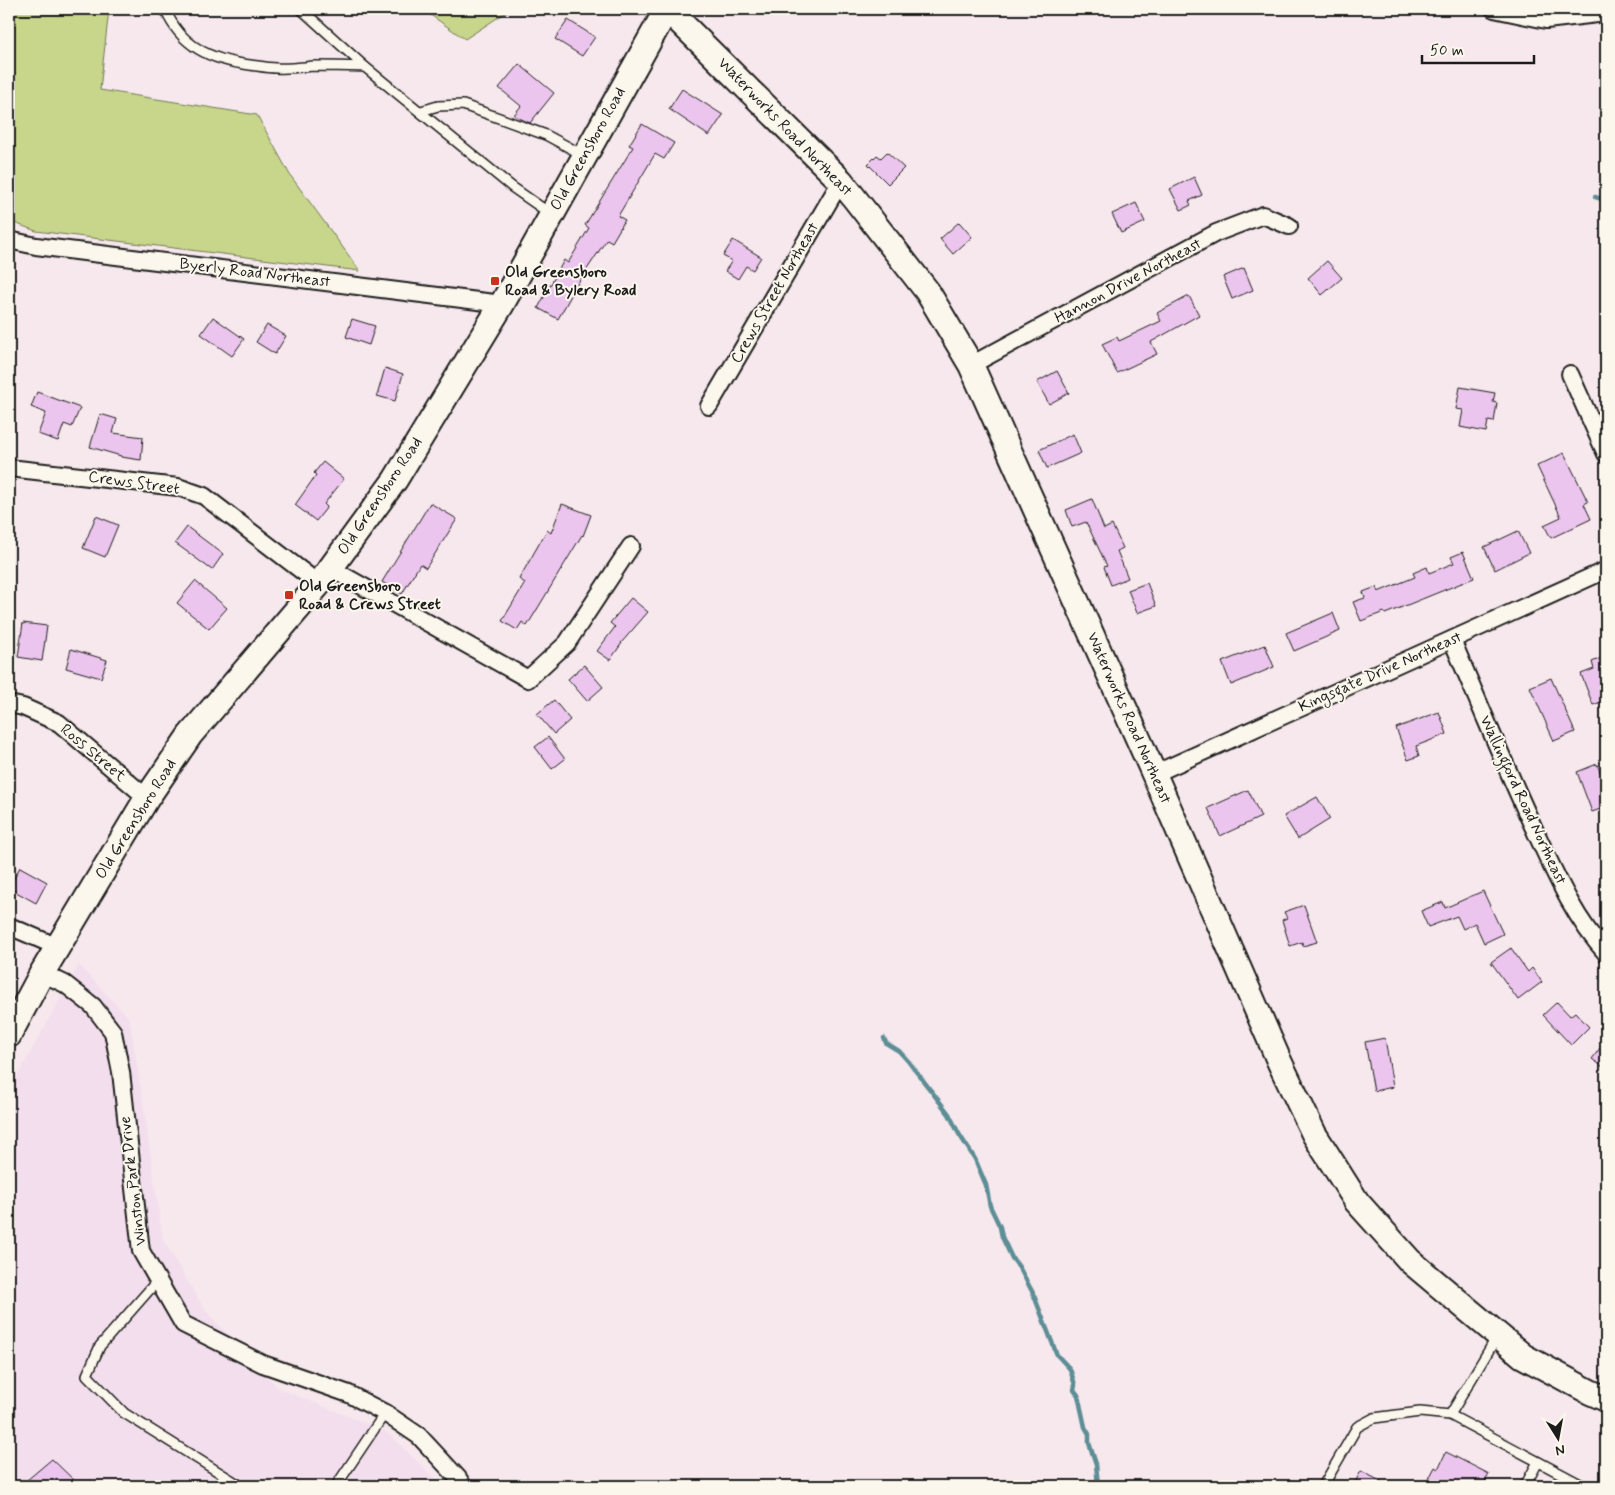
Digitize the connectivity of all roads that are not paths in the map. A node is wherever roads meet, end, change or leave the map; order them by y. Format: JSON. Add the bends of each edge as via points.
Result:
{"nodes":[{"id":1,"x":165,"y":9,"type":"edge"},
{"id":2,"x":301,"y":9,"type":"edge"},
{"id":3,"x":667,"y":9,"type":"edge"},
{"id":4,"x":1494,"y":9,"type":"edge"},
{"id":5,"x":1606,"y":13,"type":"edge"},
{"id":6,"x":365,"y":66,"type":"junction"},
{"id":7,"x":421,"y":111,"type":"junction"},
{"id":8,"x":585,"y":156,"type":"junction"},
{"id":9,"x":841,"y":181,"type":"junction"},
{"id":10,"x":552,"y":215,"type":"junction"},
{"id":11,"x":1289,"y":226,"type":"dead end"},
{"id":12,"x":9,"y":240,"type":"edge"},
{"id":13,"x":502,"y":304,"type":"junction"},
{"id":14,"x":971,"y":366,"type":"junction"},
{"id":15,"x":1570,"y":374,"type":"dead end"},
{"id":16,"x":709,"y":406,"type":"dead end"},
{"id":17,"x":1606,"y":454,"type":"edge"},
{"id":18,"x":9,"y":468,"type":"edge"},
{"id":19,"x":631,"y":546,"type":"dead end"},
{"id":20,"x":1606,"y":570,"type":"edge"},
{"id":21,"x":325,"y":576,"type":"junction"},
{"id":22,"x":1452,"y":640,"type":"junction"},
{"id":23,"x":9,"y":704,"type":"edge"},
{"id":24,"x":1154,"y":774,"type":"junction"},
{"id":25,"x":147,"y":798,"type":"junction"},
{"id":26,"x":9,"y":926,"type":"edge"},
{"id":27,"x":58,"y":946,"type":"junction"},
{"id":28,"x":1606,"y":953,"type":"edge"},
{"id":29,"x":42,"y":973,"type":"junction"},
{"id":30,"x":9,"y":1035,"type":"edge"},
{"id":31,"x":158,"y":1280,"type":"junction"},
{"id":32,"x":1498,"y":1335,"type":"junction"},
{"id":33,"x":1606,"y":1399,"type":"edge"},
{"id":34,"x":385,"y":1413,"type":"junction"},
{"id":35,"x":1450,"y":1415,"type":"junction"},
{"id":36,"x":1538,"y":1462,"type":"junction"},
{"id":37,"x":1567,"y":1482,"type":"edge"},
{"id":38,"x":241,"y":1486,"type":"edge"},
{"id":39,"x":336,"y":1486,"type":"edge"},
{"id":40,"x":463,"y":1486,"type":"edge"},
{"id":41,"x":1323,"y":1486,"type":"edge"},
{"id":42,"x":1525,"y":1486,"type":"edge"},
{"id":43,"x":1584,"y":1486,"type":"edge"}],
"edges":[{"from":1,"to":6,"type":"lane","via":[[182,36],[212,56],[275,68]]},
{"from":2,"to":6,"type":"lane"},
{"from":3,"to":8,"type":"street","name":"Old Greensboro Road"},
{"from":3,"to":9,"type":"street","name":"Waterworks Road Northeast"},
{"from":4,"to":5,"type":"street","via":[[1546,20]]},
{"from":6,"to":7,"type":"lane"},
{"from":7,"to":8,"type":"lane","via":[[438,106],[463,105],[546,135]]},
{"from":7,"to":10,"type":"lane","via":[[512,187]]},
{"from":8,"to":10,"type":"street","name":"Old Greensboro Road"},
{"from":9,"to":14,"type":"street","name":"Waterworks Road Northeast","via":[[927,291]]},
{"from":9,"to":16,"type":"street","name":"Crews Street Northeast"},
{"from":10,"to":13,"type":"street","name":"Old Greensboro Road"},
{"from":11,"to":14,"type":"street","name":"Hannon Drive Northeast","via":[[1263,215],[1216,233]]},
{"from":12,"to":13,"type":"street","name":"Byerly Road Northeast"},
{"from":13,"to":21,"type":"street","name":"Old Greensboro Road","via":[[395,480]]},
{"from":14,"to":24,"type":"street","name":"Waterworks Road Northeast"},
{"from":15,"to":17,"type":"street"},
{"from":18,"to":21,"type":"street","name":"Crews Street","via":[[178,487],[204,496]]},
{"from":19,"to":21,"type":"street","via":[[567,642],[528,679]]},
{"from":20,"to":22,"type":"street","name":"Kingsgate Drive Northeast"},
{"from":21,"to":25,"type":"street","name":"Old Greensboro Road","via":[[190,734]]},
{"from":22,"to":24,"type":"street","name":"Kingsgate Drive Northeast"},
{"from":22,"to":28,"type":"street","name":"Wallingford Road Northeast","via":[[1554,872],[1580,920]]},
{"from":23,"to":25,"type":"street","name":"Ross Street","via":[[59,724]]},
{"from":24,"to":32,"type":"street","name":"Waterworks Road Northeast","via":[[1314,1134],[1357,1202],[1410,1261]]},
{"from":25,"to":27,"type":"street","name":"Old Greensboro Road"},
{"from":26,"to":27,"type":"street"},
{"from":27,"to":29,"type":"street","name":"Old Greensboro Road"},
{"from":29,"to":30,"type":"street","name":"Old Greensboro Road"},
{"from":29,"to":31,"type":"street","name":"Winston Park Drive","via":[[65,984],[93,1006],[113,1032],[121,1072],[141,1251]]},
{"from":31,"to":34,"type":"street","name":"Winston Park Drive","via":[[183,1324],[263,1364],[349,1394]]},
{"from":31,"to":38,"type":"lane","via":[[100,1346],[87,1375],[124,1413]]},
{"from":32,"to":33,"type":"street","name":"Waterworks Road Northeast","via":[[1523,1356]]},
{"from":32,"to":35,"type":"lane"},
{"from":34,"to":39,"type":"lane"},
{"from":34,"to":40,"type":"street","name":"Winston Park Drive","via":[[418,1436]]},
{"from":35,"to":36,"type":"lane"},
{"from":35,"to":41,"type":"lane","via":[[1420,1412],[1374,1418],[1357,1427]]},
{"from":36,"to":37,"type":"lane"},
{"from":36,"to":42,"type":"lane"},
{"from":37,"to":43,"type":"lane"}]}
